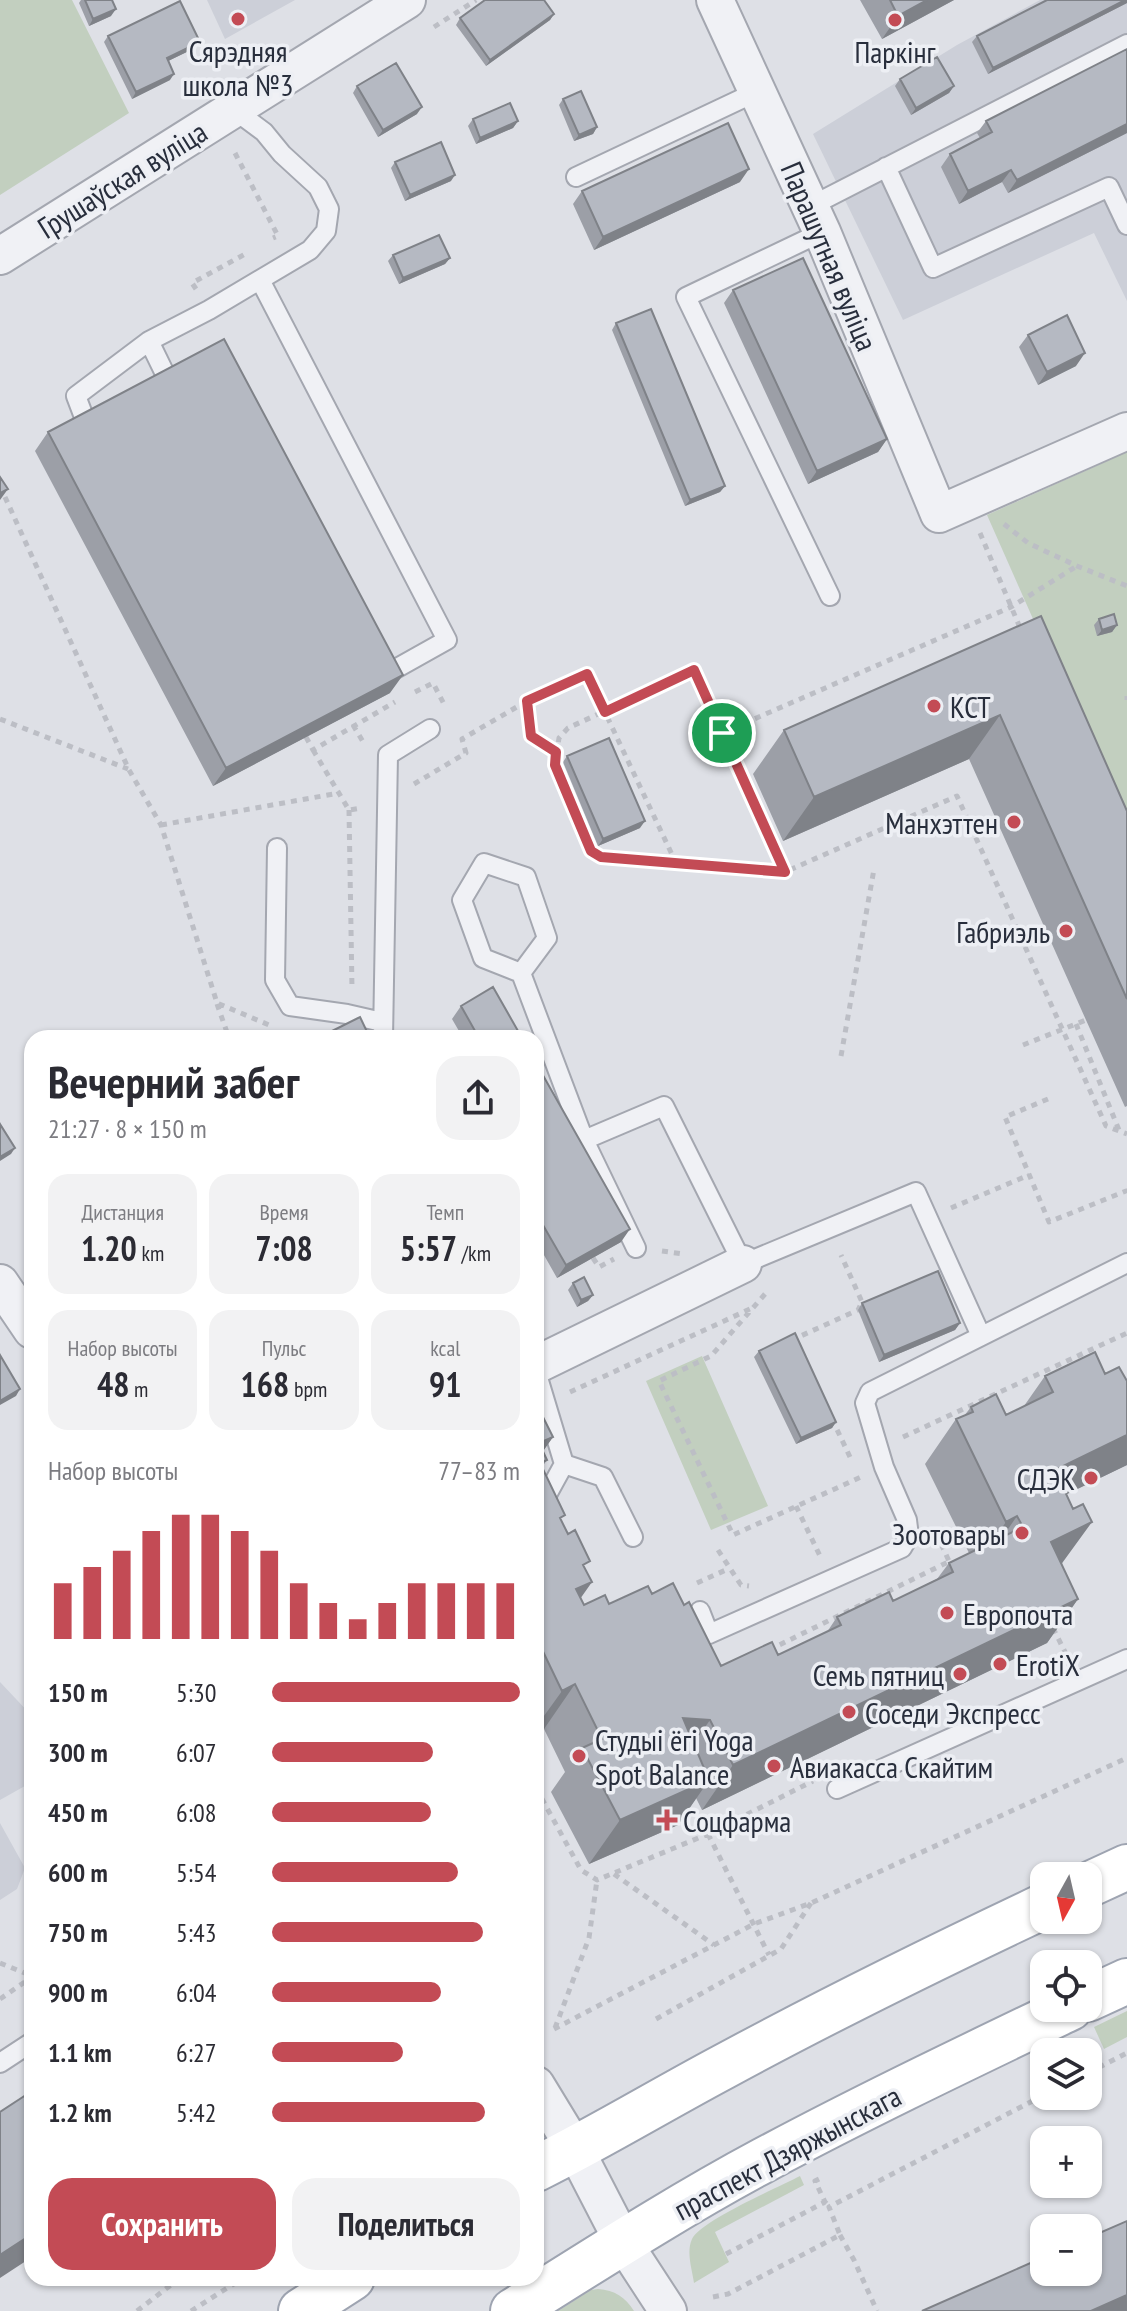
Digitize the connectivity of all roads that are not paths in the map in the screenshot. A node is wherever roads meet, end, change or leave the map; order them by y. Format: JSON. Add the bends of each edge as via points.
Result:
{"nodes":[{"id":1,"x":407,"y":0,"type":"edge"},
{"id":2,"x":715,"y":0,"type":"edge"},
{"id":3,"x":1127,"y":44,"type":"edge"},
{"id":4,"x":756,"y":92,"type":"junction"},
{"id":5,"x":233,"y":109,"type":"junction"},
{"id":6,"x":886,"y":167,"type":"junction"},
{"id":7,"x":576,"y":177,"type":"dead end"},
{"id":8,"x":816,"y":219,"type":"junction"},
{"id":9,"x":1127,"y":225,"type":"edge"},
{"id":10,"x":0,"y":256,"type":"edge"},
{"id":11,"x":260,"y":280,"type":"junction"},
{"id":12,"x":149,"y":341,"type":"junction"},
{"id":13,"x":168,"y":380,"type":"edge"},
{"id":14,"x":87,"y":425,"type":"edge"},
{"id":15,"x":1127,"y":431,"type":"edge"},
{"id":16,"x":830,"y":596,"type":"dead end"},
{"id":17,"x":381,"y":677,"type":"edge"},
{"id":18,"x":430,"y":729,"type":"dead end"},
{"id":19,"x":277,"y":848,"type":"dead end"},
{"id":20,"x":521,"y":973,"type":"junction"},
{"id":21,"x":383,"y":1030,"type":"edge"},
{"id":22,"x":543,"y":1030,"type":"edge"},
{"id":23,"x":544,"y":1034,"type":"edge"},
{"id":24,"x":584,"y":1140,"type":"junction"},
{"id":25,"x":636,"y":1248,"type":"dead end"},
{"id":26,"x":1127,"y":1263,"type":"edge"},
{"id":27,"x":743,"y":1264,"type":"junction"},
{"id":28,"x":0,"y":1283,"type":"edge"},
{"id":29,"x":24,"y":1318,"type":"edge"},
{"id":30,"x":981,"y":1336,"type":"junction"},
{"id":31,"x":544,"y":1361,"type":"edge"},
{"id":32,"x":544,"y":1394,"type":"edge"},
{"id":33,"x":564,"y":1464,"type":"junction"},
{"id":34,"x":544,"y":1500,"type":"edge"},
{"id":35,"x":633,"y":1537,"type":"dead end"},
{"id":36,"x":700,"y":1611,"type":"dead end"},
{"id":37,"x":1127,"y":1659,"type":"edge"},
{"id":38,"x":837,"y":1789,"type":"dead end"},
{"id":39,"x":1127,"y":1867,"type":"edge"},
{"id":40,"x":1102,"y":1879,"type":"edge"},
{"id":41,"x":1030,"y":1913,"type":"edge"},
{"id":42,"x":1127,"y":1981,"type":"edge"},
{"id":43,"x":1102,"y":1993,"type":"edge"},
{"id":44,"x":1041,"y":2022,"type":"edge"},
{"id":45,"x":24,"y":2047,"type":"edge"},
{"id":46,"x":0,"y":2063,"type":"edge"},
{"id":47,"x":544,"y":2098,"type":"edge"},
{"id":48,"x":575,"y":2149,"type":"junction"},
{"id":49,"x":544,"y":2165,"type":"edge"},
{"id":50,"x":623,"y":2242,"type":"junction"},
{"id":51,"x":340,"y":2286,"type":"edge"},
{"id":52,"x":301,"y":2311,"type":"edge"},
{"id":53,"x":513,"y":2311,"type":"edge"},
{"id":54,"x":668,"y":2311,"type":"edge"}],
"edges":[{"from":1,"to":5,"type":"street","name":"Грушаўская вуліца"},
{"from":2,"to":4,"type":"street","name":"Парашутная вуліца"},
{"from":3,"to":6,"type":"lane"},
{"from":4,"to":7,"type":"lane"},
{"from":4,"to":8,"type":"street","name":"Парашутная вуліца"},
{"from":5,"to":10,"type":"street","name":"Грушаўская вуліца"},
{"from":5,"to":11,"type":"lane","via":[[264,132],[318,187],[329,209],[326,231],[310,250]]},
{"from":6,"to":8,"type":"lane"},
{"from":6,"to":9,"type":"lane","via":[[933,268],[1109,187]]},
{"from":8,"to":15,"type":"street","name":"Парашутная вуліца","via":[[939,514]]},
{"from":8,"to":16,"type":"lane","via":[[686,297]]},
{"from":11,"to":12,"type":"lane"},
{"from":11,"to":17,"type":"lane","via":[[447,640]]},
{"from":12,"to":13,"type":"lane"},
{"from":12,"to":14,"type":"lane","via":[[76,396]]},
{"from":18,"to":21,"type":"lane","via":[[388,755]]},
{"from":19,"to":21,"type":"lane","via":[[275,980],[290,1006],[353,1015]]},
{"from":20,"to":20,"type":"lane","via":[[483,958],[462,900],[484,863],[526,877],[547,938]]},
{"from":20,"to":22,"type":"lane"},
{"from":23,"to":24,"type":"lane"},
{"from":24,"to":25,"type":"lane"},
{"from":24,"to":27,"type":"lane","via":[[664,1106]]},
{"from":26,"to":30,"type":"lane"},
{"from":27,"to":30,"type":"lane","via":[[916,1192]]},
{"from":27,"to":31,"type":"street"},
{"from":28,"to":29,"type":"street"},
{"from":30,"to":36,"type":"lane","via":[[879,1386],[865,1403],[907,1520],[909,1536],[902,1548],[709,1634]]},
{"from":32,"to":33,"type":"lane"},
{"from":33,"to":34,"type":"lane"},
{"from":33,"to":35,"type":"lane","via":[[603,1477]]},
{"from":37,"to":38,"type":"lane"},
{"from":39,"to":40,"type":"main road"},
{"from":41,"to":48,"type":"main road","via":[[724,2066]]},
{"from":42,"to":43,"type":"main road"},
{"from":44,"to":50,"type":"main road","name":"праспект Дзяржынскага","via":[[763,2160]]},
{"from":45,"to":46,"type":"lane"},
{"from":47,"to":48,"type":"street"},
{"from":48,"to":49,"type":"main road"},
{"from":48,"to":50,"type":"street"},
{"from":50,"to":53,"type":"main road","name":"праспект Дзяржынскага"},
{"from":50,"to":54,"type":"street"},
{"from":51,"to":52,"type":"main road"}]}
